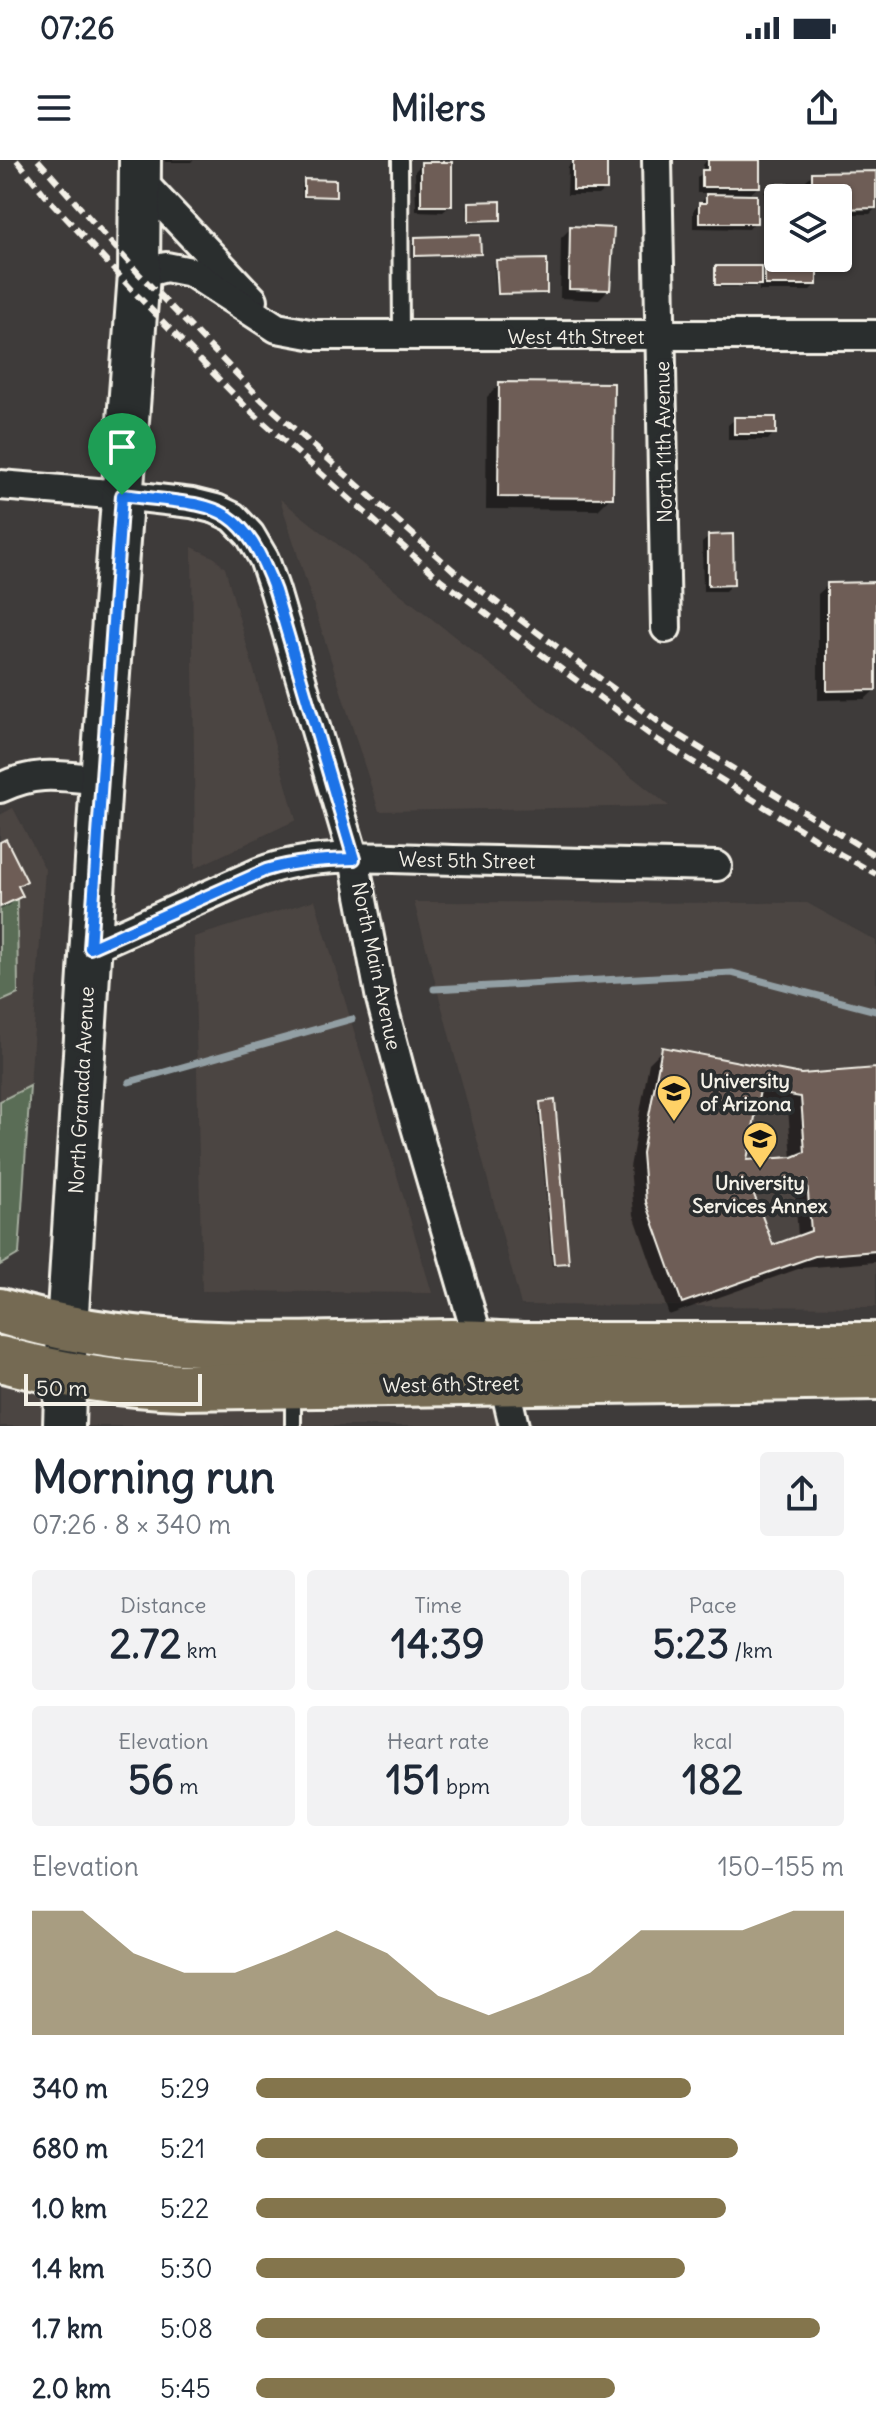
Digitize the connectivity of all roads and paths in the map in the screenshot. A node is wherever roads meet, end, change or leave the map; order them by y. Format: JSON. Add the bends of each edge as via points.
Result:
{"nodes":[{"id":1,"x":400,"y":160,"type":"edge"},
{"id":2,"x":657,"y":160,"type":"edge"},
{"id":3,"x":140,"y":170,"type":"edge"},
{"id":4,"x":139,"y":274,"type":"junction"},
{"id":5,"x":277,"y":328,"type":"junction"},
{"id":6,"x":661,"y":335,"type":"junction"},
{"id":7,"x":876,"y":335,"type":"edge"},
{"id":8,"x":401,"y":337,"type":"junction"},
{"id":9,"x":2,"y":478,"type":"edge"},
{"id":10,"x":122,"y":495,"type":"junction"},
{"id":11,"x":666,"y":628,"type":"dead end"},
{"id":12,"x":101,"y":780,"type":"junction"},
{"id":13,"x":0,"y":788,"type":"edge"},
{"id":14,"x":354,"y":859,"type":"junction"},
{"id":15,"x":717,"y":866,"type":"dead end"},
{"id":16,"x":90,"y":948,"type":"junction"},
{"id":17,"x":0,"y":1311,"type":"edge"},
{"id":18,"x":67,"y":1328,"type":"junction"},
{"id":19,"x":479,"y":1342,"type":"junction"},
{"id":20,"x":526,"y":1345,"type":"junction"},
{"id":21,"x":876,"y":1345,"type":"edge"},
{"id":22,"x":0,"y":1359,"type":"edge"},
{"id":23,"x":65,"y":1375,"type":"junction"},
{"id":24,"x":863,"y":1378,"type":"edge"},
{"id":25,"x":504,"y":1383,"type":"junction"},
{"id":26,"x":293,"y":1406,"type":"edge"},
{"id":27,"x":64,"y":1426,"type":"edge"},
{"id":28,"x":514,"y":1426,"type":"edge"}],
"edges":[{"from":1,"to":8,"type":"lane"},
{"from":2,"to":6,"type":"street","name":"North 11th Avenue"},
{"from":3,"to":4,"type":"main road","name":"North Granada Avenue"},
{"from":3,"to":5,"type":"street"},
{"from":4,"to":5,"type":"street","name":"West 4th Street","via":[[166,267],[191,272]]},
{"from":4,"to":10,"type":"main road","name":"North Granada Avenue"},
{"from":5,"to":8,"type":"street","name":"West 4th Street","via":[[315,335]]},
{"from":6,"to":7,"type":"street","name":"West 4th Street"},
{"from":6,"to":8,"type":"street","name":"West 4th Street"},
{"from":6,"to":11,"type":"street","name":"North 11th Avenue"},
{"from":9,"to":10,"type":"street","name":"North Main Avenue"},
{"from":10,"to":12,"type":"main road","name":"North Granada Avenue"},
{"from":10,"to":14,"type":"street","name":"North Main Avenue","via":[[216,509],[250,535],[275,591]]},
{"from":12,"to":13,"type":"street","via":[[35,775]]},
{"from":12,"to":16,"type":"main road","name":"North Granada Avenue"},
{"from":14,"to":15,"type":"street","name":"West 5th Street"},
{"from":14,"to":16,"type":"street","name":"West 5th Street","via":[[285,863]]},
{"from":14,"to":19,"type":"street","name":"North Main Avenue","via":[[381,999]]},
{"from":16,"to":18,"type":"main road","name":"North Granada Avenue"},
{"from":17,"to":18,"type":"main road","name":"West 6th Street"},
{"from":18,"to":19,"type":"main road","name":"West 6th Street","via":[[183,1343]]},
{"from":18,"to":23,"type":"main road","name":"North Granada Avenue"},
{"from":19,"to":20,"type":"main road","name":"West 6th Street"},
{"from":20,"to":21,"type":"main road","name":"West 6th Street"},
{"from":20,"to":24,"type":"main road","name":"West 6th Street","via":[[708,1371]]},
{"from":22,"to":23,"type":"main road","name":"West 6th Street"},
{"from":23,"to":26,"type":"main road","name":"West 6th Street"},
{"from":23,"to":27,"type":"main road","name":"North Granada Avenue"},
{"from":24,"to":25,"type":"main road","name":"West 6th Street"},
{"from":25,"to":26,"type":"main road","name":"West 6th Street"},
{"from":25,"to":28,"type":"street"}]}
